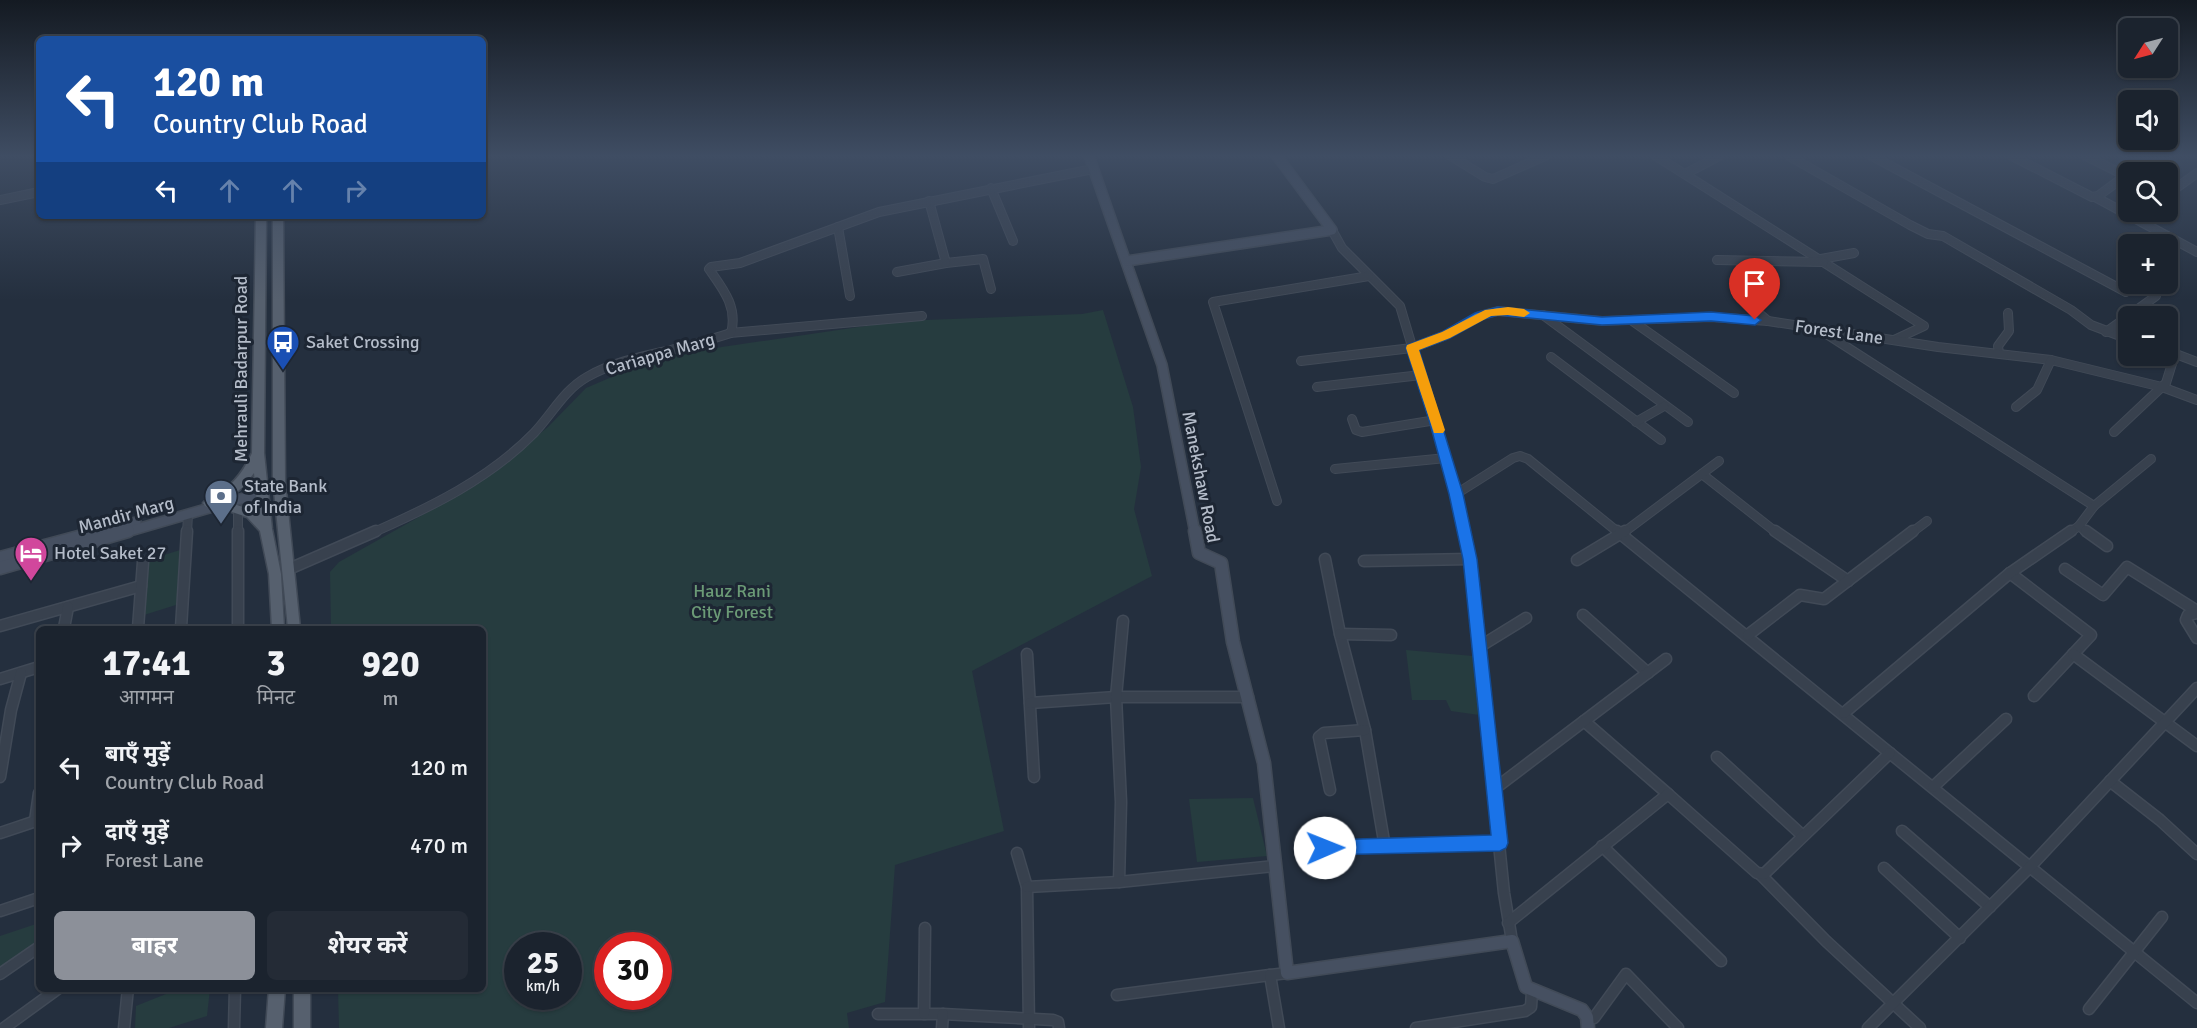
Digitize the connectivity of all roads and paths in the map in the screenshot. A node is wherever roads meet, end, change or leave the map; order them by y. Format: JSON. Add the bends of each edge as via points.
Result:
{"nodes":[{"id":1,"x":915,"y":204,"type":"edge"},
{"id":2,"x":930,"y":204,"type":"edge"},
{"id":3,"x":998,"y":204,"type":"edge"},
{"id":4,"x":1106,"y":204,"type":"edge"},
{"id":5,"x":1313,"y":204,"type":"edge"},
{"id":6,"x":1733,"y":204,"type":"edge"},
{"id":7,"x":1873,"y":204,"type":"edge"},
{"id":8,"x":1960,"y":204,"type":"edge"},
{"id":9,"x":2108,"y":204,"type":"edge"},
{"id":10,"x":261,"y":219,"type":"edge"},
{"id":11,"x":278,"y":219,"type":"edge"},
{"id":12,"x":838,"y":227,"type":"junction"},
{"id":13,"x":1332,"y":230,"type":"junction"},
{"id":14,"x":1013,"y":241,"type":"dead end"},
{"id":15,"x":1854,"y":252,"type":"dead end"},
{"id":16,"x":2197,"y":252,"type":"edge"},
{"id":17,"x":1717,"y":260,"type":"dead end"},
{"id":18,"x":1823,"y":260,"type":"junction"},
{"id":19,"x":946,"y":261,"type":"junction"},
{"id":20,"x":1127,"y":261,"type":"junction"},
{"id":21,"x":897,"y":272,"type":"dead end"},
{"id":22,"x":1369,"y":276,"type":"junction"},
{"id":23,"x":2118,"y":288,"type":"edge"},
{"id":24,"x":991,"y":290,"type":"dead end"},
{"id":25,"x":1754,"y":293,"type":"dead end"},
{"id":26,"x":849,"y":296,"type":"dead end"},
{"id":27,"x":2156,"y":296,"type":"dead end"},
{"id":28,"x":2007,"y":313,"type":"dead end"},
{"id":29,"x":1543,"y":315,"type":"junction"},
{"id":30,"x":922,"y":316,"type":"dead end"},
{"id":31,"x":1630,"y":320,"type":"junction"},
{"id":32,"x":1768,"y":321,"type":"junction"},
{"id":33,"x":1820,"y":330,"type":"junction"},
{"id":34,"x":2106,"y":332,"type":"junction"},
{"id":35,"x":730,"y":333,"type":"junction"},
{"id":36,"x":2118,"y":336,"type":"edge"},
{"id":37,"x":1894,"y":340,"type":"junction"},
{"id":38,"x":277,"y":347,"type":"junction"},
{"id":39,"x":1412,"y":348,"type":"junction"},
{"id":40,"x":259,"y":352,"type":"junction"},
{"id":41,"x":1999,"y":353,"type":"junction"},
{"id":42,"x":2178,"y":355,"type":"edge"},
{"id":43,"x":1551,"y":357,"type":"dead end"},
{"id":44,"x":2051,"y":360,"type":"junction"},
{"id":45,"x":1301,"y":361,"type":"dead end"},
{"id":46,"x":2197,"y":362,"type":"edge"},
{"id":47,"x":2171,"y":366,"type":"edge"},
{"id":48,"x":1421,"y":375,"type":"junction"},
{"id":49,"x":1317,"y":387,"type":"dead end"},
{"id":50,"x":2162,"y":387,"type":"junction"},
{"id":51,"x":1734,"y":393,"type":"dead end"},
{"id":52,"x":2197,"y":400,"type":"edge"},
{"id":53,"x":1664,"y":406,"type":"junction"},
{"id":54,"x":2016,"y":407,"type":"dead end"},
{"id":55,"x":1352,"y":419,"type":"dead end"},
{"id":56,"x":1436,"y":420,"type":"junction"},
{"id":57,"x":1636,"y":422,"type":"junction"},
{"id":58,"x":1688,"y":422,"type":"dead end"},
{"id":59,"x":2114,"y":432,"type":"dead end"},
{"id":60,"x":1661,"y":440,"type":"dead end"},
{"id":61,"x":258,"y":453,"type":"junction"},
{"id":62,"x":1446,"y":458,"type":"junction"},
{"id":63,"x":2151,"y":459,"type":"dead end"},
{"id":64,"x":1719,"y":461,"type":"dead end"},
{"id":65,"x":1335,"y":469,"type":"dead end"},
{"id":66,"x":1702,"y":474,"type":"junction"},
{"id":67,"x":261,"y":489,"type":"junction"},
{"id":68,"x":1456,"y":494,"type":"junction"},
{"id":69,"x":1277,"y":501,"type":"dead end"},
{"id":70,"x":209,"y":503,"type":"junction"},
{"id":71,"x":224,"y":506,"type":"junction"},
{"id":72,"x":2094,"y":506,"type":"junction"},
{"id":73,"x":238,"y":509,"type":"junction"},
{"id":74,"x":188,"y":515,"type":"junction"},
{"id":75,"x":1927,"y":520,"type":"dead end"},
{"id":76,"x":2079,"y":526,"type":"junction"},
{"id":77,"x":266,"y":529,"type":"junction"},
{"id":78,"x":1621,"y":534,"type":"junction"},
{"id":79,"x":2107,"y":546,"type":"dead end"},
{"id":80,"x":0,"y":558,"type":"edge"},
{"id":81,"x":1325,"y":559,"type":"dead end"},
{"id":82,"x":1470,"y":559,"type":"junction"},
{"id":83,"x":1578,"y":560,"type":"dead end"},
{"id":84,"x":143,"y":561,"type":"dead end"},
{"id":85,"x":1364,"y":561,"type":"dead end"},
{"id":86,"x":0,"y":567,"type":"edge"},
{"id":87,"x":289,"y":569,"type":"junction"},
{"id":88,"x":2065,"y":569,"type":"dead end"},
{"id":89,"x":2010,"y":573,"type":"junction"},
{"id":90,"x":1848,"y":581,"type":"junction"},
{"id":91,"x":141,"y":586,"type":"junction"},
{"id":92,"x":68,"y":607,"type":"junction"},
{"id":93,"x":2197,"y":612,"type":"edge"},
{"id":94,"x":1583,"y":615,"type":"dead end"},
{"id":95,"x":1526,"y":618,"type":"dead end"},
{"id":96,"x":1123,"y":621,"type":"dead end"},
{"id":97,"x":0,"y":626,"type":"edge"},
{"id":98,"x":64,"y":626,"type":"edge"},
{"id":99,"x":138,"y":626,"type":"edge"},
{"id":100,"x":181,"y":626,"type":"edge"},
{"id":101,"x":238,"y":626,"type":"edge"},
{"id":102,"x":278,"y":626,"type":"edge"},
{"id":103,"x":294,"y":626,"type":"edge"},
{"id":104,"x":1340,"y":634,"type":"junction"},
{"id":105,"x":1391,"y":635,"type":"dead end"},
{"id":106,"x":1748,"y":635,"type":"junction"},
{"id":107,"x":2197,"y":638,"type":"edge"},
{"id":108,"x":1479,"y":647,"type":"junction"},
{"id":109,"x":1027,"y":654,"type":"dead end"},
{"id":110,"x":2073,"y":654,"type":"junction"},
{"id":111,"x":1666,"y":659,"type":"dead end"},
{"id":112,"x":36,"y":668,"type":"edge"},
{"id":113,"x":21,"y":673,"type":"junction"},
{"id":114,"x":1648,"y":673,"type":"junction"},
{"id":115,"x":0,"y":679,"type":"edge"},
{"id":116,"x":2197,"y":688,"type":"edge"},
{"id":117,"x":2034,"y":696,"type":"dead end"},
{"id":118,"x":1116,"y":697,"type":"junction"},
{"id":119,"x":1248,"y":697,"type":"junction"},
{"id":120,"x":1030,"y":703,"type":"junction"},
{"id":121,"x":1844,"y":713,"type":"junction"},
{"id":122,"x":2006,"y":719,"type":"dead end"},
{"id":123,"x":1584,"y":721,"type":"junction"},
{"id":124,"x":2166,"y":723,"type":"junction"},
{"id":125,"x":1365,"y":730,"type":"junction"},
{"id":126,"x":2197,"y":746,"type":"edge"},
{"id":127,"x":1890,"y":753,"type":"junction"},
{"id":128,"x":1717,"y":757,"type":"dead end"},
{"id":129,"x":0,"y":777,"type":"edge"},
{"id":130,"x":1034,"y":777,"type":"dead end"},
{"id":131,"x":2110,"y":781,"type":"junction"},
{"id":132,"x":1933,"y":787,"type":"junction"},
{"id":133,"x":1330,"y":790,"type":"dead end"},
{"id":134,"x":1494,"y":790,"type":"junction"},
{"id":135,"x":1668,"y":794,"type":"junction"},
{"id":136,"x":36,"y":821,"type":"edge"},
{"id":137,"x":1322,"y":824,"type":"dead end"},
{"id":138,"x":1902,"y":831,"type":"dead end"},
{"id":139,"x":0,"y":832,"type":"edge"},
{"id":140,"x":1803,"y":836,"type":"junction"},
{"id":141,"x":1500,"y":843,"type":"junction"},
{"id":142,"x":1602,"y":846,"type":"junction"},
{"id":143,"x":1385,"y":847,"type":"junction"},
{"id":144,"x":1305,"y":848,"type":"dead end"},
{"id":145,"x":1325,"y":848,"type":"junction"},
{"id":146,"x":1017,"y":853,"type":"dead end"},
{"id":147,"x":2197,"y":854,"type":"edge"},
{"id":148,"x":1274,"y":866,"type":"junction"},
{"id":149,"x":1884,"y":868,"type":"dead end"},
{"id":150,"x":2030,"y":868,"type":"junction"},
{"id":151,"x":1760,"y":874,"type":"junction"},
{"id":152,"x":1119,"y":882,"type":"junction"},
{"id":153,"x":1027,"y":887,"type":"junction"},
{"id":154,"x":36,"y":899,"type":"edge"},
{"id":155,"x":1990,"y":907,"type":"junction"},
{"id":156,"x":0,"y":910,"type":"edge"},
{"id":157,"x":2162,"y":917,"type":"dead end"},
{"id":158,"x":1508,"y":923,"type":"junction"},
{"id":159,"x":925,"y":928,"type":"dead end"},
{"id":160,"x":1960,"y":938,"type":"junction"},
{"id":161,"x":1512,"y":941,"type":"junction"},
{"id":162,"x":36,"y":949,"type":"edge"},
{"id":163,"x":2134,"y":951,"type":"junction"},
{"id":164,"x":1721,"y":961,"type":"dead end"},
{"id":165,"x":1287,"y":973,"type":"junction"},
{"id":166,"x":0,"y":974,"type":"edge"},
{"id":167,"x":1270,"y":975,"type":"junction"},
{"id":168,"x":54,"y":992,"type":"edge"},
{"id":169,"x":128,"y":992,"type":"edge"},
{"id":170,"x":235,"y":992,"type":"edge"},
{"id":171,"x":277,"y":992,"type":"edge"},
{"id":172,"x":302,"y":992,"type":"edge"},
{"id":173,"x":1532,"y":992,"type":"junction"},
{"id":174,"x":1117,"y":995,"type":"dead end"},
{"id":175,"x":2197,"y":1003,"type":"edge"},
{"id":176,"x":1894,"y":1004,"type":"junction"},
{"id":177,"x":2089,"y":1009,"type":"dead end"},
{"id":178,"x":878,"y":1014,"type":"dead end"},
{"id":179,"x":924,"y":1014,"type":"junction"},
{"id":180,"x":943,"y":1014,"type":"junction"},
{"id":181,"x":1030,"y":1023,"type":"edge"},
{"id":182,"x":1591,"y":1023,"type":"edge"},
{"id":183,"x":4,"y":1028,"type":"edge"},
{"id":184,"x":124,"y":1028,"type":"edge"},
{"id":185,"x":234,"y":1028,"type":"edge"},
{"id":186,"x":274,"y":1028,"type":"edge"},
{"id":187,"x":302,"y":1028,"type":"edge"},
{"id":188,"x":942,"y":1028,"type":"edge"},
{"id":189,"x":1059,"y":1028,"type":"edge"},
{"id":190,"x":1279,"y":1028,"type":"edge"},
{"id":191,"x":1416,"y":1028,"type":"edge"},
{"id":192,"x":1678,"y":1028,"type":"edge"},
{"id":193,"x":1868,"y":1028,"type":"edge"},
{"id":194,"x":1920,"y":1028,"type":"edge"}],
"edges":[{"from":1,"to":12,"type":"street","name":"Cariappa Marg"},
{"from":2,"to":19,"type":"street"},
{"from":3,"to":14,"type":"street"},
{"from":4,"to":20,"type":"street"},
{"from":5,"to":13,"type":"street"},
{"from":6,"to":18,"type":"street"},
{"from":7,"to":34,"type":"street","via":[[1910,225],[1940,234]]},
{"from":8,"to":23,"type":"street"},
{"from":9,"to":16,"type":"street"},
{"from":10,"to":40,"type":"main road","name":"Mehrauli Badarpur Road"},
{"from":11,"to":38,"type":"main road","name":"Mehrauli Badarpur Road"},
{"from":12,"to":26,"type":"street"},
{"from":12,"to":35,"type":"street","name":"Cariappa Marg","via":[[740,263],[709,269],[730,299],[735,323]]},
{"from":13,"to":20,"type":"street"},
{"from":13,"to":22,"type":"street","via":[[1342,248]]},
{"from":15,"to":18,"type":"street"},
{"from":17,"to":18,"type":"street"},
{"from":18,"to":37,"type":"street","via":[[1924,326]]},
{"from":19,"to":21,"type":"street"},
{"from":19,"to":24,"type":"street","via":[[983,259]]},
{"from":20,"to":119,"type":"street","name":"Manekshaw Road","via":[[1162,365],[1199,553],[1221,563],[1233,642]]},
{"from":22,"to":39,"type":"street","via":[[1400,306]]},
{"from":22,"to":69,"type":"street","via":[[1213,302]]},
{"from":25,"to":32,"type":"street","via":[[1747,303]]},
{"from":27,"to":34,"type":"street"},
{"from":28,"to":41,"type":"street","via":[[2011,328],[1998,346]]},
{"from":29,"to":31,"type":"street","name":"Forest Lane"},
{"from":29,"to":39,"type":"street","name":"Forest Lane","via":[[1489,312]]},
{"from":29,"to":53,"type":"street"},
{"from":30,"to":35,"type":"street"},
{"from":31,"to":32,"type":"street","name":"Forest Lane","via":[[1711,316]]},
{"from":31,"to":51,"type":"street"},
{"from":32,"to":33,"type":"street","name":"Forest Lane"},
{"from":33,"to":37,"type":"street","name":"Forest Lane"},
{"from":33,"to":72,"type":"street"},
{"from":34,"to":36,"type":"street"},
{"from":35,"to":87,"type":"street","name":"Cariappa Marg","via":[[628,360],[587,377],[565,395],[534,433],[472,484],[413,515]]},
{"from":37,"to":41,"type":"street","name":"Forest Lane"},
{"from":38,"to":40,"type":"main road"},
{"from":38,"to":87,"type":"main road","name":"Mehrauli Badarpur Road","via":[[280,504]]},
{"from":39,"to":45,"type":"street","name":"Forest Lane"},
{"from":39,"to":48,"type":"street"},
{"from":40,"to":61,"type":"main road","name":"Mehrauli Badarpur Road"},
{"from":41,"to":44,"type":"street","name":"Forest Lane"},
{"from":42,"to":46,"type":"street"},
{"from":43,"to":57,"type":"street"},
{"from":44,"to":50,"type":"street","name":"Forest Lane"},
{"from":44,"to":54,"type":"street","via":[[2037,390]]},
{"from":47,"to":50,"type":"street"},
{"from":48,"to":49,"type":"street"},
{"from":48,"to":56,"type":"street"},
{"from":50,"to":52,"type":"street","name":"Forest Lane"},
{"from":50,"to":59,"type":"street"},
{"from":53,"to":57,"type":"street"},
{"from":53,"to":58,"type":"street"},
{"from":55,"to":56,"type":"street","via":[[1356,430],[1362,432]]},
{"from":56,"to":62,"type":"street"},
{"from":57,"to":60,"type":"street"},
{"from":61,"to":67,"type":"main road","name":"Mehrauli Badarpur Road"},
{"from":61,"to":70,"type":"main road","via":[[243,481]]},
{"from":62,"to":65,"type":"street"},
{"from":62,"to":68,"type":"street"},
{"from":63,"to":72,"type":"street"},
{"from":64,"to":66,"type":"street"},
{"from":66,"to":78,"type":"street"},
{"from":66,"to":90,"type":"street","via":[[1793,545]]},
{"from":67,"to":70,"type":"street","name":"Mandir Marg"},
{"from":67,"to":71,"type":"street","name":"Mandir Marg"},
{"from":67,"to":77,"type":"main road","name":"Mehrauli Badarpur Road"},
{"from":68,"to":78,"type":"street","via":[[1513,458],[1524,457]]},
{"from":68,"to":82,"type":"street"},
{"from":70,"to":80,"type":"street","name":"Mandir Marg"},
{"from":71,"to":73,"type":"main road"},
{"from":71,"to":74,"type":"street","name":"Mandir Marg"},
{"from":72,"to":76,"type":"street"},
{"from":73,"to":77,"type":"main road","via":[[251,514]]},
{"from":73,"to":101,"type":"street"},
{"from":74,"to":86,"type":"street","name":"Mandir Marg"},
{"from":74,"to":100,"type":"street"},
{"from":75,"to":90,"type":"street"},
{"from":76,"to":79,"type":"street"},
{"from":76,"to":89,"type":"street"},
{"from":77,"to":102,"type":"main road","name":"Mehrauli Badarpur Road","via":[[275,574]]},
{"from":78,"to":83,"type":"street"},
{"from":78,"to":106,"type":"street"},
{"from":81,"to":104,"type":"street"},
{"from":82,"to":85,"type":"street"},
{"from":82,"to":108,"type":"street"},
{"from":84,"to":91,"type":"street"},
{"from":87,"to":103,"type":"main road"},
{"from":88,"to":93,"type":"street","via":[[2103,595],[2127,567]]},
{"from":89,"to":110,"type":"street","via":[[2091,634]]},
{"from":89,"to":121,"type":"street"},
{"from":90,"to":106,"type":"street","via":[[1824,599],[1800,595]]},
{"from":91,"to":92,"type":"street"},
{"from":91,"to":99,"type":"street"},
{"from":92,"to":97,"type":"street"},
{"from":92,"to":98,"type":"street"},
{"from":93,"to":107,"type":"street","via":[[2186,620]]},
{"from":94,"to":114,"type":"street"},
{"from":95,"to":108,"type":"street"},
{"from":96,"to":118,"type":"street"},
{"from":104,"to":105,"type":"street"},
{"from":104,"to":125,"type":"street"},
{"from":106,"to":121,"type":"street"},
{"from":108,"to":134,"type":"street"},
{"from":109,"to":120,"type":"street"},
{"from":110,"to":117,"type":"street"},
{"from":110,"to":124,"type":"street"},
{"from":111,"to":114,"type":"street"},
{"from":112,"to":113,"type":"street"},
{"from":113,"to":115,"type":"street"},
{"from":113,"to":129,"type":"street"},
{"from":114,"to":123,"type":"street"},
{"from":116,"to":124,"type":"street"},
{"from":118,"to":119,"type":"street"},
{"from":118,"to":120,"type":"street"},
{"from":118,"to":152,"type":"street","via":[[1121,802]]},
{"from":119,"to":148,"type":"street","name":"Manekshaw Road","via":[[1264,763]]},
{"from":120,"to":130,"type":"street"},
{"from":121,"to":127,"type":"street"},
{"from":122,"to":132,"type":"street"},
{"from":123,"to":134,"type":"street"},
{"from":123,"to":135,"type":"street"},
{"from":124,"to":126,"type":"street"},
{"from":124,"to":131,"type":"street"},
{"from":125,"to":133,"type":"street","via":[[1324,733],[1319,737]]},
{"from":125,"to":143,"type":"street"},
{"from":127,"to":132,"type":"street"},
{"from":127,"to":140,"type":"street"},
{"from":128,"to":140,"type":"street"},
{"from":131,"to":147,"type":"street"},
{"from":131,"to":150,"type":"street"},
{"from":132,"to":150,"type":"street"},
{"from":134,"to":141,"type":"street"},
{"from":135,"to":142,"type":"street"},
{"from":135,"to":151,"type":"street"},
{"from":136,"to":139,"type":"street"},
{"from":137,"to":145,"type":"street"},
{"from":138,"to":155,"type":"street"},
{"from":140,"to":151,"type":"street","via":[[1767,872]]},
{"from":141,"to":143,"type":"street"},
{"from":141,"to":158,"type":"street"},
{"from":142,"to":158,"type":"street"},
{"from":142,"to":164,"type":"street"},
{"from":143,"to":145,"type":"street"},
{"from":144,"to":145,"type":"street"},
{"from":146,"to":153,"type":"street"},
{"from":148,"to":152,"type":"street"},
{"from":148,"to":165,"type":"street","name":"Manekshaw Road"},
{"from":149,"to":160,"type":"street"},
{"from":150,"to":155,"type":"street"},
{"from":150,"to":163,"type":"street"},
{"from":151,"to":176,"type":"street"},
{"from":152,"to":153,"type":"street"},
{"from":153,"to":181,"type":"street"},
{"from":154,"to":156,"type":"street"},
{"from":155,"to":160,"type":"street"},
{"from":157,"to":163,"type":"street"},
{"from":158,"to":161,"type":"street"},
{"from":159,"to":179,"type":"street"},
{"from":160,"to":176,"type":"street"},
{"from":161,"to":165,"type":"street"},
{"from":161,"to":173,"type":"street","via":[[1522,982]]},
{"from":162,"to":166,"type":"street"},
{"from":163,"to":175,"type":"street"},
{"from":163,"to":177,"type":"street"},
{"from":165,"to":167,"type":"street"},
{"from":167,"to":174,"type":"street"},
{"from":167,"to":190,"type":"street"},
{"from":168,"to":183,"type":"street"},
{"from":169,"to":184,"type":"street"},
{"from":170,"to":185,"type":"street"},
{"from":171,"to":186,"type":"main road"},
{"from":172,"to":187,"type":"main road"},
{"from":173,"to":182,"type":"street","via":[[1582,1010]]},
{"from":173,"to":191,"type":"street","via":[[1531,1007],[1525,1011]]},
{"from":176,"to":193,"type":"street"},
{"from":176,"to":194,"type":"street"},
{"from":178,"to":179,"type":"street"},
{"from":179,"to":180,"type":"street"},
{"from":180,"to":181,"type":"street"},
{"from":180,"to":188,"type":"street"},
{"from":181,"to":189,"type":"street","via":[[1056,1021]]},
{"from":182,"to":192,"type":"street","via":[[1626,974]]}]}
